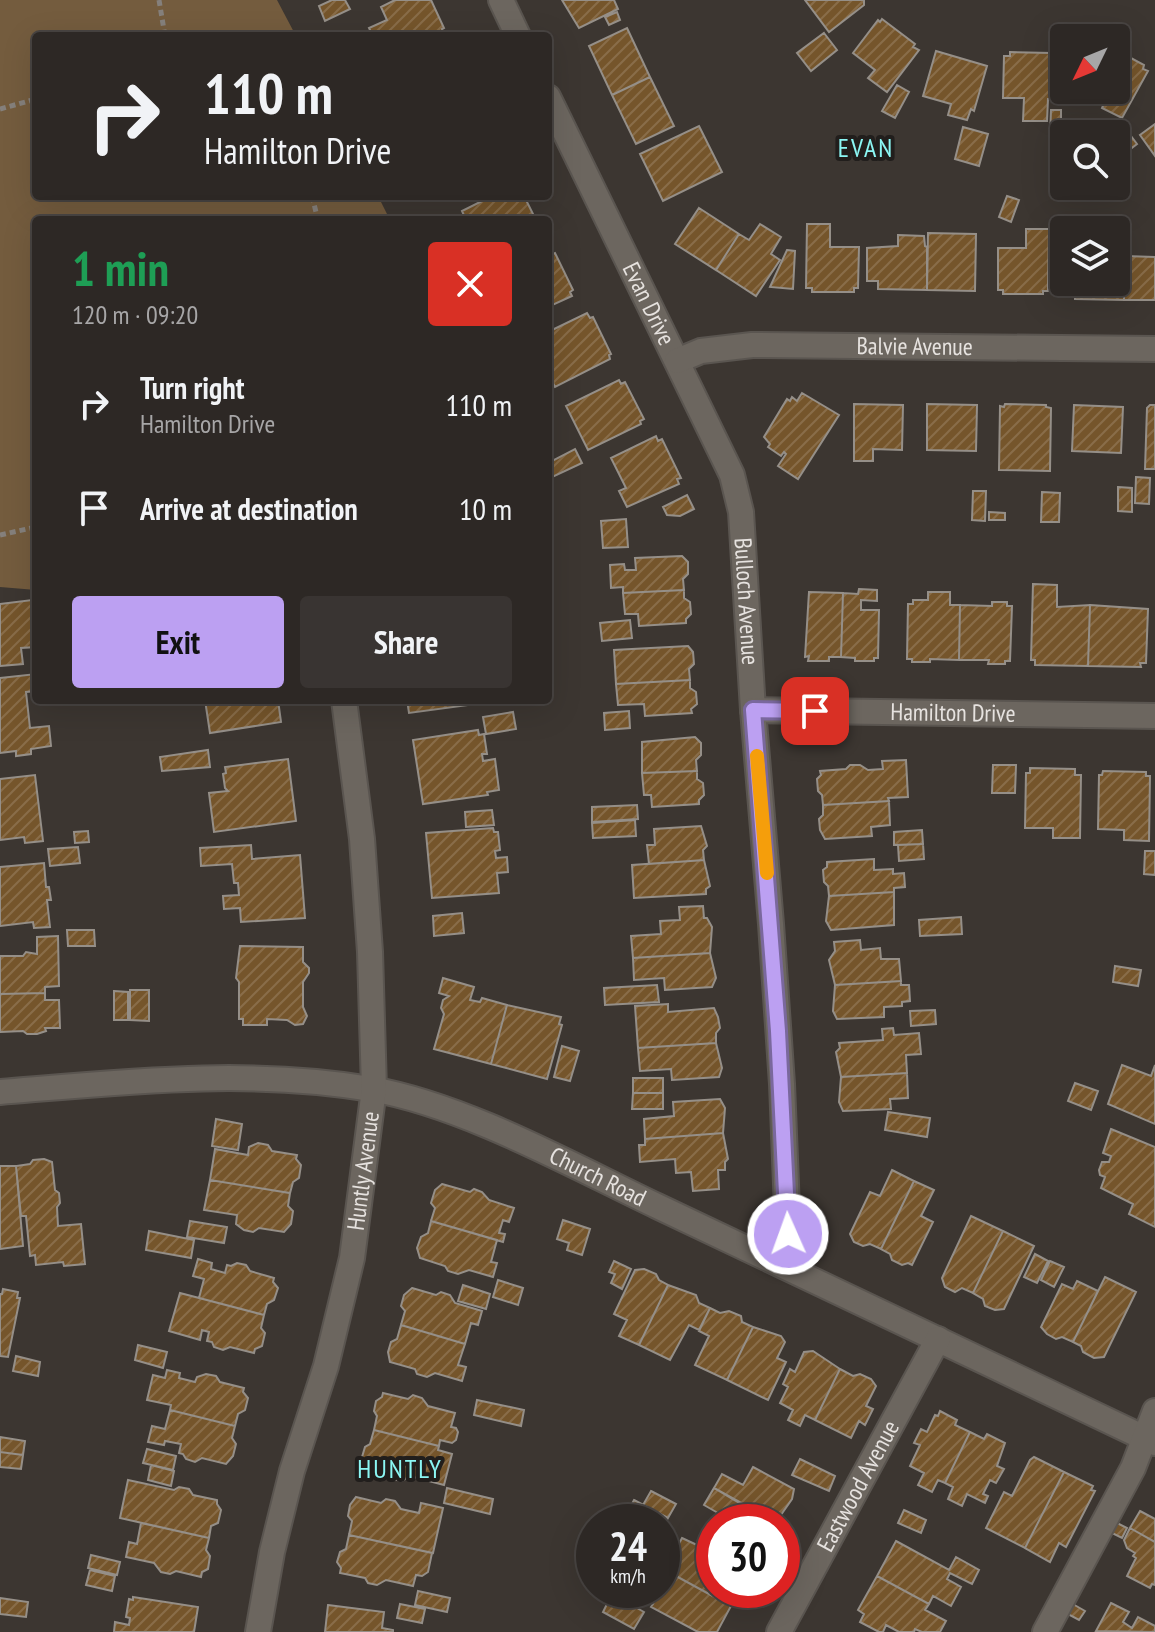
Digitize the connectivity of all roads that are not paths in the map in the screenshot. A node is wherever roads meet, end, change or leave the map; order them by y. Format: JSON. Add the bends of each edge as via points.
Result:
{"nodes":[{"id":1,"x":501,"y":0,"type":"edge"},
{"id":2,"x":516,"y":32,"type":"edge"},
{"id":3,"x":552,"y":105,"type":"edge"},
{"id":4,"x":1155,"y":349,"type":"edge"},
{"id":5,"x":677,"y":361,"type":"junction"},
{"id":6,"x":741,"y":512,"type":"joint"},
{"id":7,"x":345,"y":704,"type":"edge"},
{"id":8,"x":753,"y":710,"type":"junction"},
{"id":9,"x":1155,"y":716,"type":"edge"},
{"id":10,"x":374,"y":1089,"type":"junction"},
{"id":11,"x":0,"y":1092,"type":"edge"},
{"id":12,"x":785,"y":1266,"type":"junction"},
{"id":13,"x":938,"y":1339,"type":"junction"},
{"id":14,"x":1155,"y":1411,"type":"edge"},
{"id":15,"x":1150,"y":1440,"type":"edge"},
{"id":16,"x":258,"y":1632,"type":"edge"},
{"id":17,"x":779,"y":1632,"type":"edge"},
{"id":18,"x":1045,"y":1632,"type":"edge"}],
"edges":[{"from":1,"to":2,"type":"street"},
{"from":3,"to":5,"type":"street","name":"Evan Drive"},
{"from":4,"to":5,"type":"street","name":"Balvie Avenue","via":[[752,345],[701,351]]},
{"from":5,"to":6,"type":"street","name":"Evan Drive","via":[[732,475]]},
{"from":6,"to":8,"type":"street","name":"Bulloch Avenue"},
{"from":7,"to":10,"type":"street","name":"Huntly Avenue","via":[[362,839]]},
{"from":8,"to":9,"type":"street","name":"Hamilton Drive"},
{"from":8,"to":12,"type":"street","name":"Bulloch Avenue","via":[[782,1084]]},
{"from":10,"to":11,"type":"street","name":"Church Road","via":[[287,1080],[188,1079]]},
{"from":10,"to":12,"type":"street","name":"Church Road","via":[[474,1122]]},
{"from":10,"to":16,"type":"street","name":"Huntly Avenue","via":[[352,1258],[326,1366],[292,1471]]},
{"from":12,"to":13,"type":"street","name":"Church Road"},
{"from":13,"to":15,"type":"street","name":"Church Road"},
{"from":13,"to":17,"type":"street","name":"Eastwood Avenue"},
{"from":14,"to":15,"type":"street"},
{"from":15,"to":18,"type":"street"}]}
